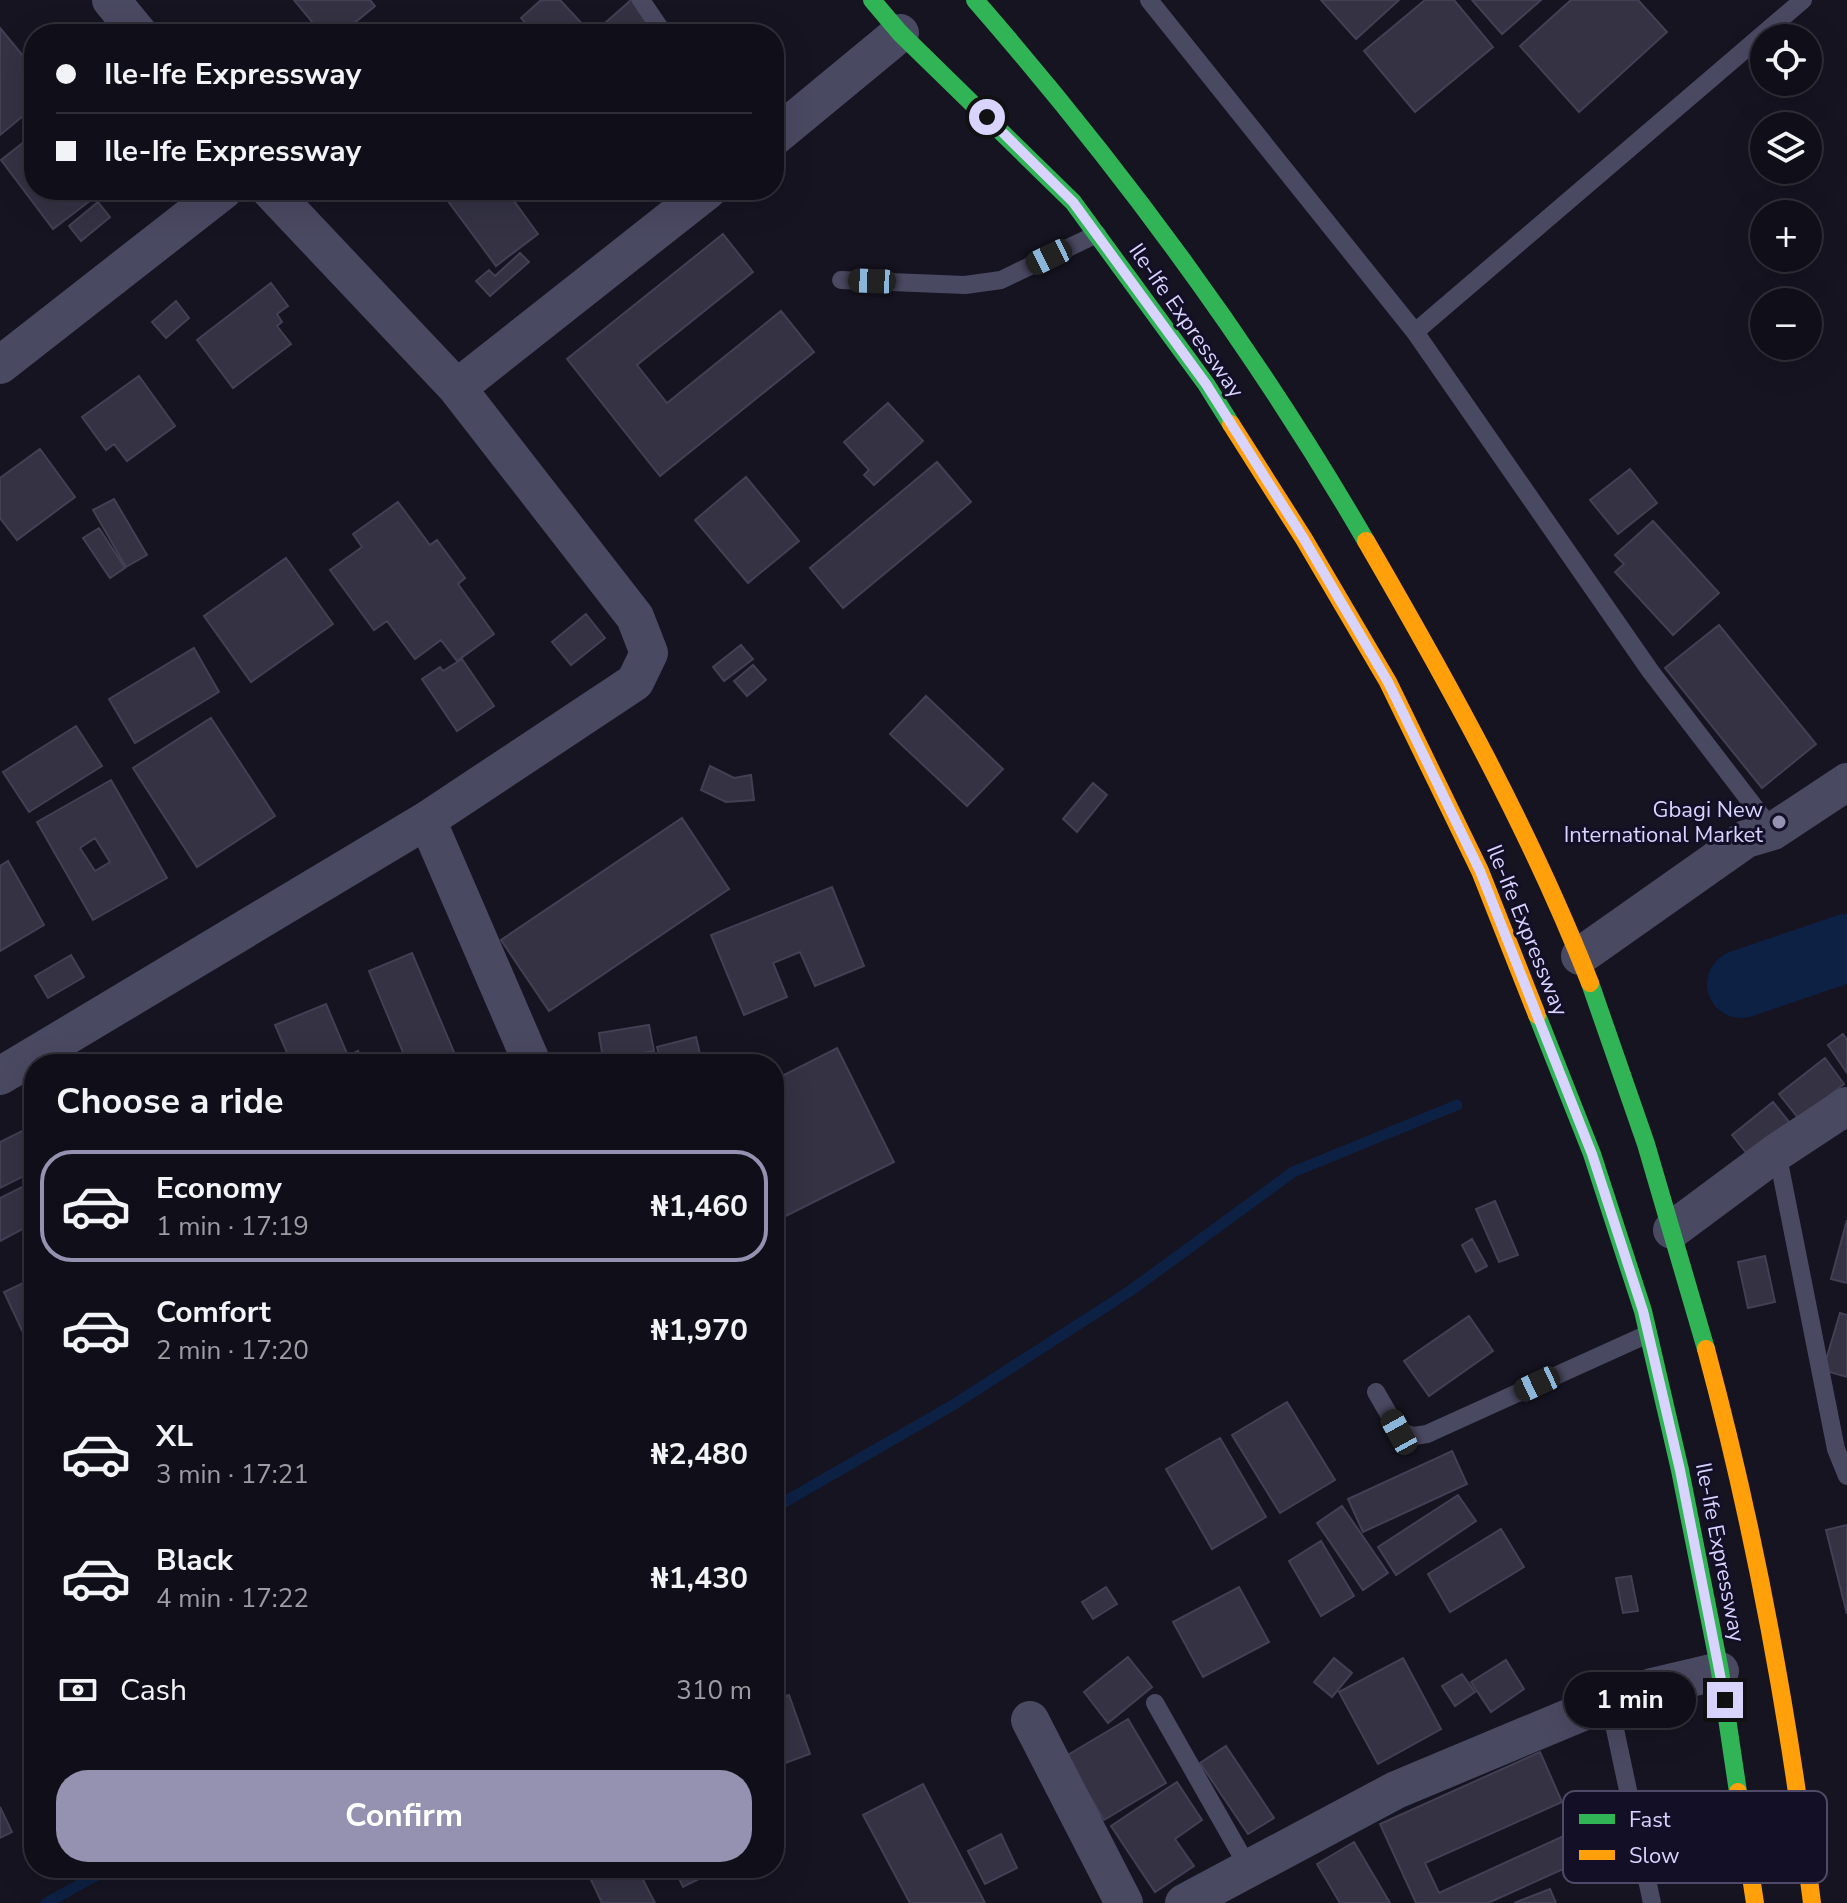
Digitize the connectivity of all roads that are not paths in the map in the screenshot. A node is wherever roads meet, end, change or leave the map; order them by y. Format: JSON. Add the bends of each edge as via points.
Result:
{"nodes":[{"id":1,"x":111,"y":0,"type":"edge"},
{"id":2,"x":641,"y":0,"type":"edge"},
{"id":3,"x":872,"y":0,"type":"edge"},
{"id":4,"x":975,"y":0,"type":"edge"},
{"id":5,"x":1149,"y":0,"type":"edge"},
{"id":6,"x":1803,"y":0,"type":"edge"},
{"id":7,"x":131,"y":24,"type":"edge"},
{"id":8,"x":657,"y":24,"type":"edge"},
{"id":9,"x":900,"y":33,"type":"junction"},
{"id":10,"x":784,"y":129,"type":"edge"},
{"id":11,"x":211,"y":200,"type":"edge"},
{"id":12,"x":279,"y":200,"type":"edge"},
{"id":13,"x":695,"y":200,"type":"edge"},
{"id":14,"x":1097,"y":234,"type":"junction"},
{"id":15,"x":841,"y":280,"type":"dead end"},
{"id":16,"x":1415,"y":332,"type":"junction"},
{"id":17,"x":0,"y":365,"type":"edge"},
{"id":18,"x":457,"y":388,"type":"junction"},
{"id":19,"x":1847,"y":782,"type":"edge"},
{"id":20,"x":427,"y":820,"type":"junction"},
{"id":21,"x":1773,"y":831,"type":"junction"},
{"id":22,"x":1580,"y":956,"type":"junction"},
{"id":23,"x":37,"y":1054,"type":"edge"},
{"id":24,"x":528,"y":1054,"type":"edge"},
{"id":25,"x":24,"y":1062,"type":"edge"},
{"id":26,"x":0,"y":1076,"type":"edge"},
{"id":27,"x":1847,"y":1106,"type":"edge"},
{"id":28,"x":1777,"y":1152,"type":"junction"},
{"id":29,"x":1672,"y":1230,"type":"junction"},
{"id":30,"x":1648,"y":1334,"type":"junction"},
{"id":31,"x":1376,"y":1392,"type":"dead end"},
{"id":32,"x":1847,"y":1476,"type":"edge"},
{"id":33,"x":1720,"y":1671,"type":"junction"},
{"id":34,"x":1609,"y":1701,"type":"junction"},
{"id":35,"x":1155,"y":1703,"type":"dead end"},
{"id":36,"x":1030,"y":1720,"type":"dead end"},
{"id":37,"x":1628,"y":1791,"type":"edge"},
{"id":38,"x":1738,"y":1791,"type":"edge"},
{"id":39,"x":1796,"y":1791,"type":"edge"},
{"id":40,"x":1248,"y":1867,"type":"junction"},
{"id":41,"x":1648,"y":1883,"type":"edge"},
{"id":42,"x":1752,"y":1883,"type":"edge"},
{"id":43,"x":1809,"y":1883,"type":"edge"},
{"id":44,"x":1124,"y":1903,"type":"edge"},
{"id":45,"x":1184,"y":1903,"type":"edge"},
{"id":46,"x":1652,"y":1903,"type":"edge"},
{"id":47,"x":1755,"y":1903,"type":"edge"},
{"id":48,"x":1812,"y":1903,"type":"edge"}],
"edges":[{"from":1,"to":7,"type":"street"},
{"from":2,"to":8,"type":"lane"},
{"from":3,"to":9,"type":"highway","name":"Ile-Ife Expressway"},
{"from":4,"to":22,"type":"highway","name":"Ile-Ife Expressway","via":[[1057,94],[1186,261],[1266,378],[1428,648]]},
{"from":5,"to":16,"type":"lane"},
{"from":6,"to":16,"type":"lane"},
{"from":9,"to":10,"type":"street"},
{"from":9,"to":14,"type":"highway","name":"Ile-Ife Expressway","via":[[1073,202]]},
{"from":11,"to":17,"type":"street"},
{"from":12,"to":18,"type":"street"},
{"from":13,"to":18,"type":"street"},
{"from":14,"to":15,"type":"lane","via":[[1001,280],[965,285]]},
{"from":14,"to":30,"type":"highway","name":"Ile-Ife Expressway","via":[[1206,384],[1388,682],[1480,871],[1536,1011],[1592,1154]]},
{"from":16,"to":21,"type":"lane","via":[[1651,672]]},
{"from":18,"to":20,"type":"street","via":[[635,617],[649,653],[635,682]]},
{"from":19,"to":21,"type":"street"},
{"from":20,"to":23,"type":"street"},
{"from":20,"to":24,"type":"street"},
{"from":21,"to":22,"type":"street","via":[[1746,839]]},
{"from":22,"to":29,"type":"highway","name":"Ile-Ife Expressway"},
{"from":25,"to":26,"type":"street"},
{"from":27,"to":28,"type":"street"},
{"from":28,"to":29,"type":"street"},
{"from":28,"to":32,"type":"lane","via":[[1836,1449]]},
{"from":29,"to":39,"type":"highway","name":"Ile-Ife Expressway","via":[[1703,1330],[1745,1509]]},
{"from":30,"to":31,"type":"lane","via":[[1427,1434],[1399,1432]]},
{"from":30,"to":33,"type":"highway","name":"Ile-Ife Expressway"},
{"from":33,"to":34,"type":"street"},
{"from":33,"to":38,"type":"highway","name":"Ile-Ife Expressway"},
{"from":34,"to":37,"type":"lane"},
{"from":34,"to":40,"type":"street","via":[[1396,1790]]},
{"from":35,"to":40,"type":"lane"},
{"from":36,"to":44,"type":"street"},
{"from":40,"to":45,"type":"street"},
{"from":41,"to":46,"type":"lane"},
{"from":42,"to":47,"type":"highway","name":"Ile-Ife Expressway"},
{"from":43,"to":48,"type":"highway","name":"Ile-Ife Expressway"}]}
